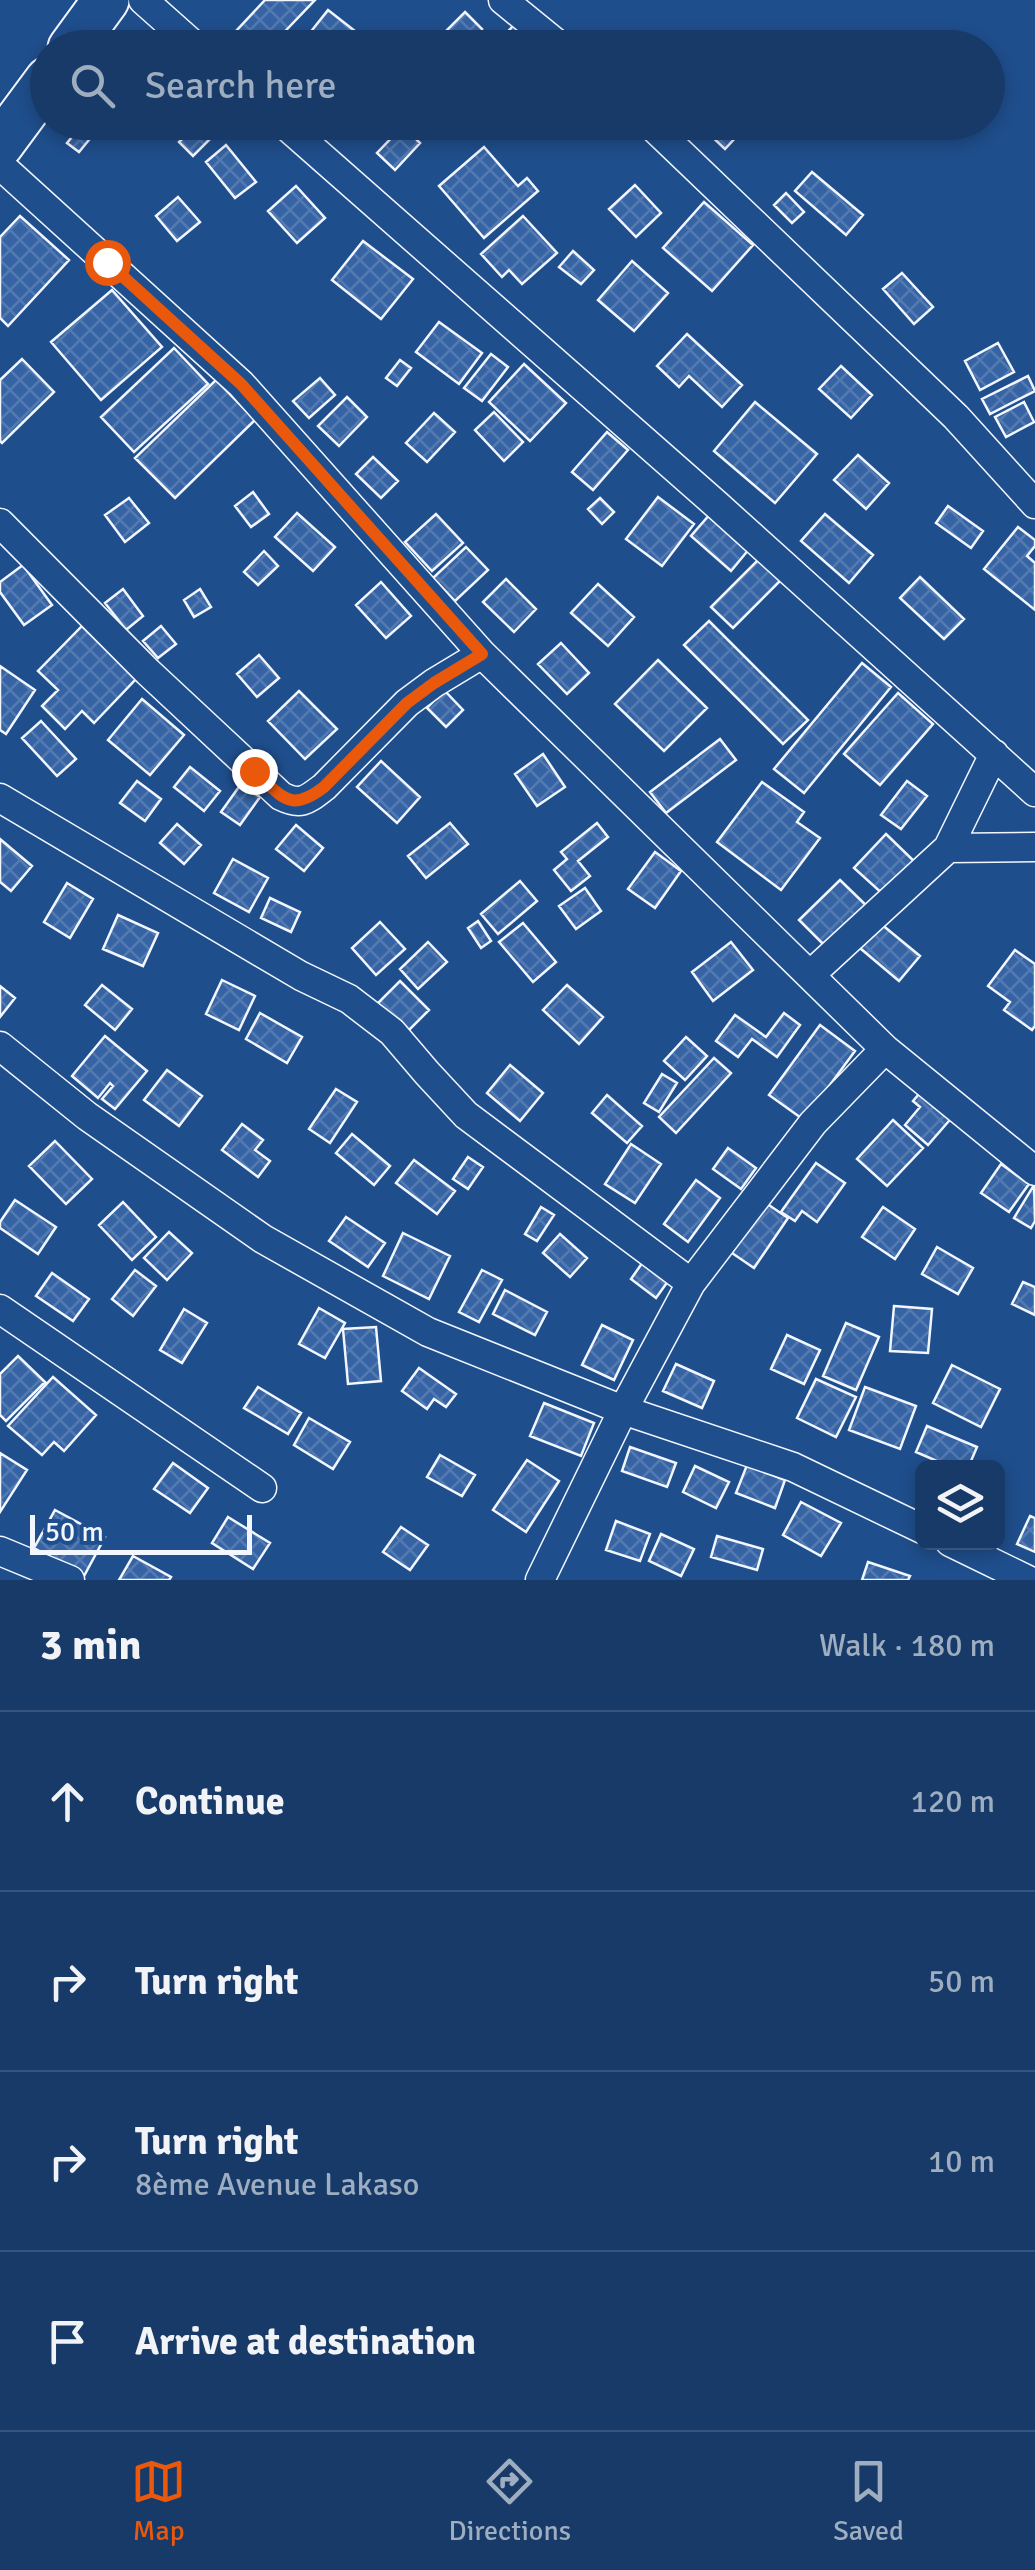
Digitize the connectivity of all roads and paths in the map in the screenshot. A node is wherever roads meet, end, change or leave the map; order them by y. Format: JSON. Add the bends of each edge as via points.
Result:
{"nodes":[{"id":1,"x":106,"y":0,"type":"edge"},
{"id":2,"x":143,"y":0,"type":"edge"},
{"id":3,"x":503,"y":0,"type":"edge"},
{"id":4,"x":84,"y":30,"type":"edge"},
{"id":5,"x":177,"y":30,"type":"edge"},
{"id":6,"x":540,"y":30,"type":"edge"},
{"id":7,"x":30,"y":104,"type":"edge"},
{"id":8,"x":303,"y":140,"type":"edge"},
{"id":9,"x":667,"y":140,"type":"edge"},
{"id":10,"x":0,"y":145,"type":"edge"},
{"id":11,"x":0,"y":165,"type":"edge"},
{"id":12,"x":1035,"y":504,"type":"edge"},
{"id":13,"x":0,"y":524,"type":"edge"},
{"id":14,"x":482,"y":654,"type":"junction"},
{"id":15,"x":994,"y":754,"type":"junction"},
{"id":16,"x":1035,"y":792,"type":"edge"},
{"id":17,"x":0,"y":798,"type":"edge"},
{"id":18,"x":1035,"y":847,"type":"edge"},
{"id":19,"x":948,"y":848,"type":"junction"},
{"id":20,"x":810,"y":976,"type":"junction"},
{"id":21,"x":0,"y":1046,"type":"edge"},
{"id":22,"x":884,"y":1049,"type":"junction"},
{"id":23,"x":1035,"y":1171,"type":"edge"},
{"id":24,"x":690,"y":1284,"type":"junction"},
{"id":25,"x":0,"y":1309,"type":"edge"},
{"id":26,"x":623,"y":1410,"type":"junction"},
{"id":27,"x":262,"y":1488,"type":"dead end"},
{"id":28,"x":915,"y":1526,"type":"edge"},
{"id":29,"x":966,"y":1550,"type":"edge"},
{"id":30,"x":0,"y":1551,"type":"edge"},
{"id":31,"x":70,"y":1580,"type":"edge"},
{"id":32,"x":540,"y":1580,"type":"edge"},
{"id":33,"x":1028,"y":1580,"type":"edge"}],
"edges":[{"from":1,"to":4,"type":"highway"},
{"from":2,"to":5,"type":"street"},
{"from":3,"to":6,"type":"street"},
{"from":7,"to":10,"type":"highway"},
{"from":8,"to":15,"type":"street"},
{"from":9,"to":12,"type":"street","via":[[956,417]]},
{"from":11,"to":14,"type":"street","via":[[241,384]]},
{"from":13,"to":14,"type":"street","via":[[148,672],[294,802],[324,787],[407,703]]},
{"from":14,"to":20,"type":"street"},
{"from":15,"to":16,"type":"street"},
{"from":15,"to":19,"type":"street"},
{"from":17,"to":24,"type":"street","via":[[348,999],[392,1032],[466,1115]]},
{"from":18,"to":19,"type":"street"},
{"from":19,"to":20,"type":"street"},
{"from":20,"to":22,"type":"street"},
{"from":21,"to":26,"type":"street","via":[[87,1116],[263,1238],[428,1332]]},
{"from":22,"to":23,"type":"street"},
{"from":22,"to":24,"type":"street","via":[[813,1123]]},
{"from":24,"to":26,"type":"street"},
{"from":25,"to":27,"type":"street"},
{"from":26,"to":28,"type":"street","via":[[793,1467]]},
{"from":26,"to":32,"type":"street"},
{"from":29,"to":33,"type":"street"},
{"from":30,"to":31,"type":"street"}]}
